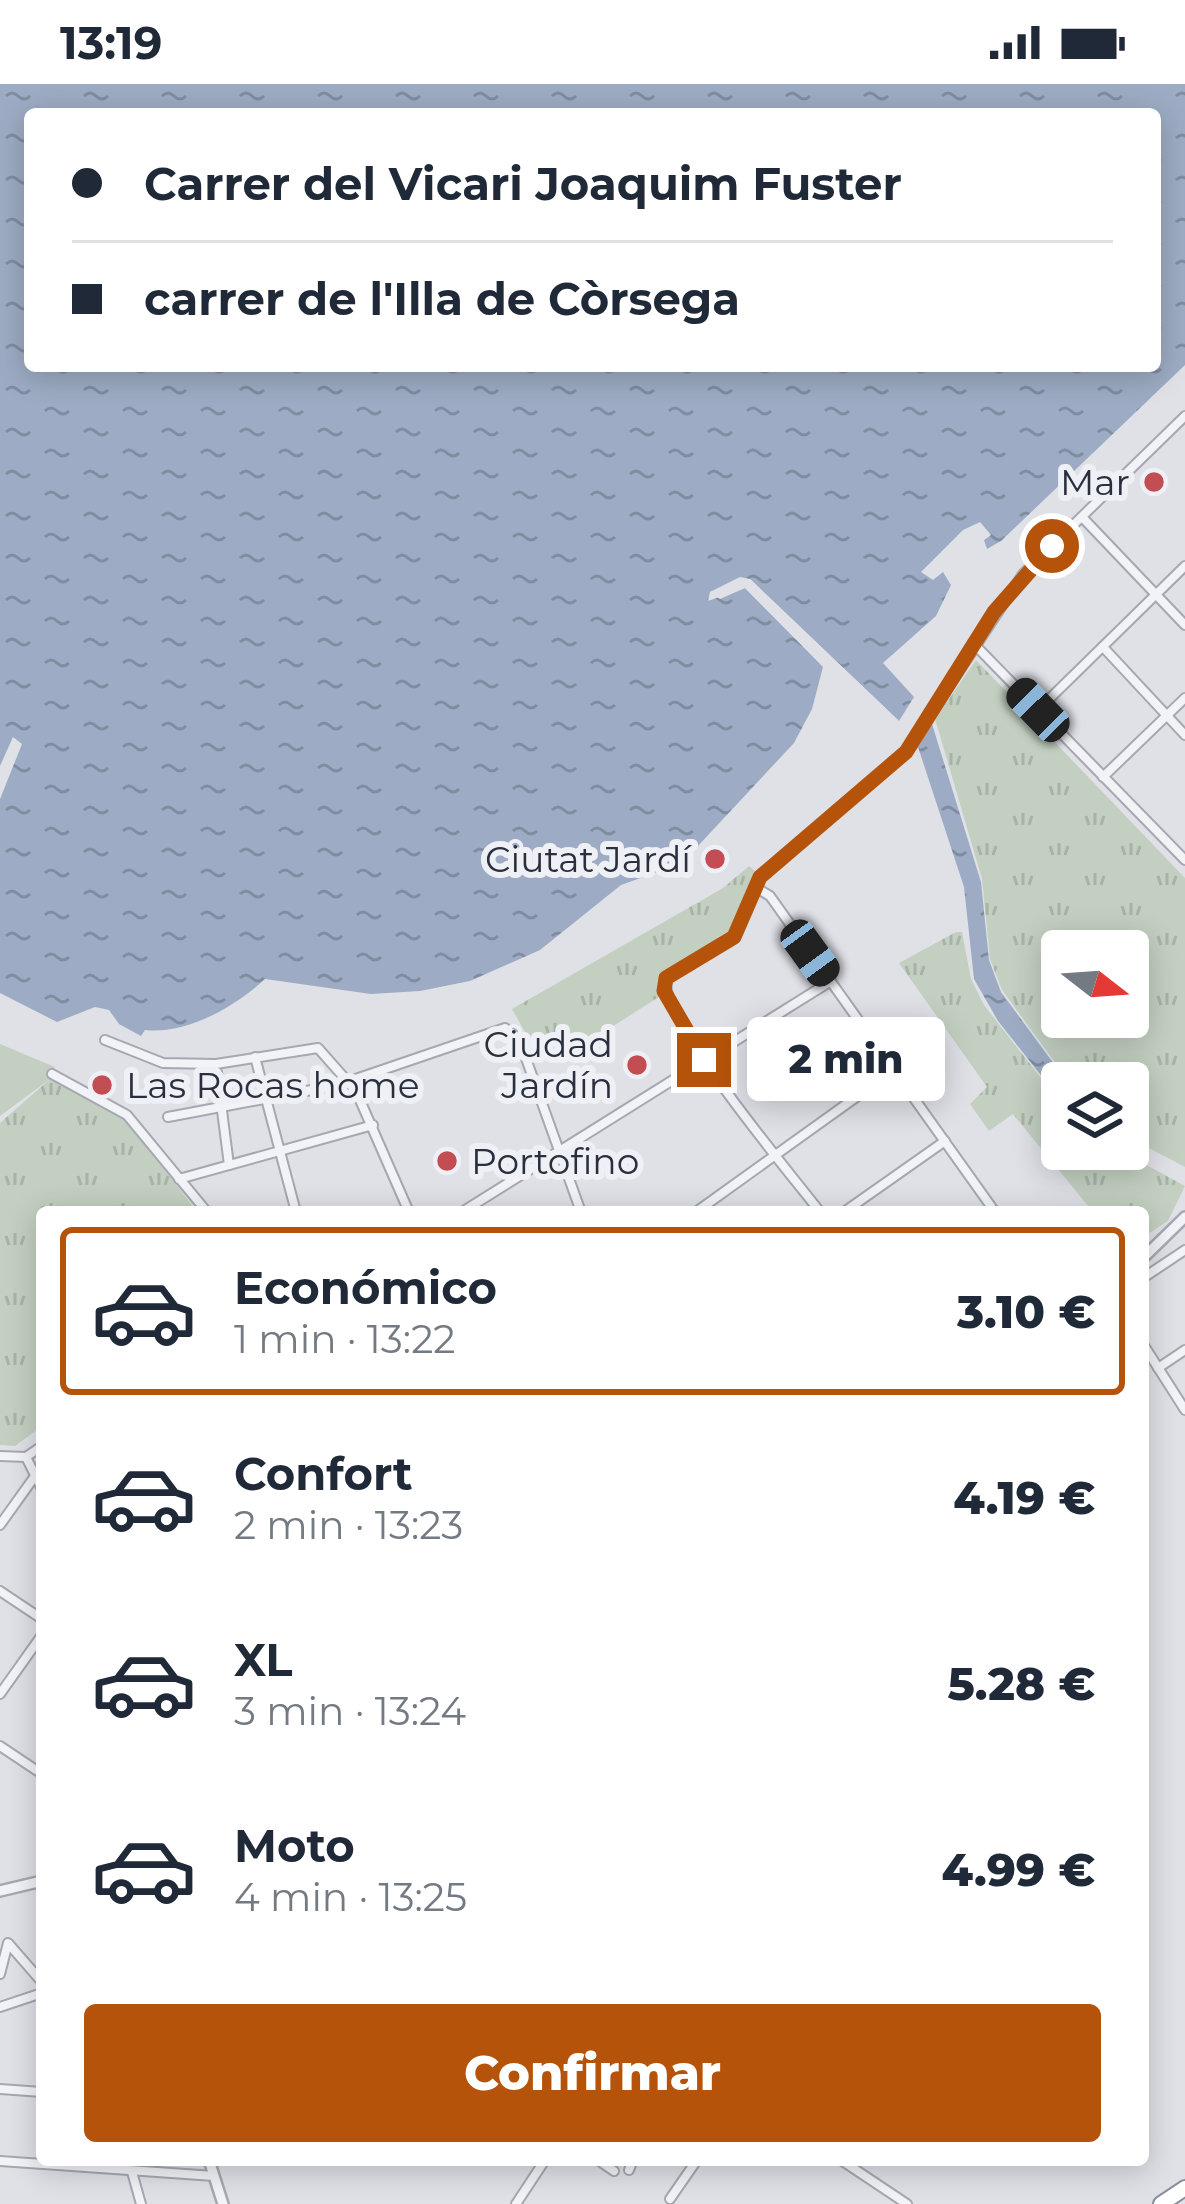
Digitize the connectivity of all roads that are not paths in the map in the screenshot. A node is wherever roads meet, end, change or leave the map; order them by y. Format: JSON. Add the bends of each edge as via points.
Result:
{"nodes":[{"id":1,"x":1185,"y":416,"type":"edge"},
{"id":2,"x":1082,"y":517,"type":"junction"},
{"id":3,"x":1185,"y":566,"type":"edge"},
{"id":4,"x":1156,"y":596,"type":"junction"},
{"id":5,"x":1185,"y":625,"type":"edge"},
{"id":6,"x":973,"y":643,"type":"junction"},
{"id":7,"x":1103,"y":647,"type":"junction"},
{"id":8,"x":1185,"y":698,"type":"edge"},
{"id":9,"x":1038,"y":710,"type":"junction"},
{"id":10,"x":1167,"y":716,"type":"junction"},
{"id":11,"x":1185,"y":735,"type":"edge"},
{"id":12,"x":1103,"y":777,"type":"junction"},
{"id":13,"x":1185,"y":860,"type":"edge"},
{"id":14,"x":754,"y":887,"type":"junction"},
{"id":15,"x":831,"y":981,"type":"junction"},
{"id":16,"x":105,"y":1040,"type":"dead end"},
{"id":17,"x":255,"y":1057,"type":"junction"},
{"id":18,"x":704,"y":1060,"type":"junction"},
{"id":19,"x":894,"y":1070,"type":"junction"},
{"id":20,"x":217,"y":1072,"type":"dead end"},
{"id":21,"x":52,"y":1074,"type":"dead end"},
{"id":22,"x":349,"y":1080,"type":"junction"},
{"id":23,"x":266,"y":1099,"type":"junction"},
{"id":24,"x":222,"y":1107,"type":"junction"},
{"id":25,"x":168,"y":1117,"type":"dead end"},
{"id":26,"x":373,"y":1125,"type":"junction"},
{"id":27,"x":945,"y":1141,"type":"junction"},
{"id":28,"x":280,"y":1151,"type":"junction"},
{"id":29,"x":559,"y":1152,"type":"junction"},
{"id":30,"x":777,"y":1155,"type":"junction"},
{"id":31,"x":229,"y":1166,"type":"junction"},
{"id":32,"x":179,"y":1179,"type":"junction"},
{"id":33,"x":202,"y":1206,"type":"edge"},
{"id":34,"x":294,"y":1206,"type":"edge"},
{"id":35,"x":407,"y":1206,"type":"edge"},
{"id":36,"x":472,"y":1206,"type":"edge"},
{"id":37,"x":579,"y":1206,"type":"edge"},
{"id":38,"x":705,"y":1206,"type":"edge"},
{"id":39,"x":815,"y":1206,"type":"edge"},
{"id":40,"x":853,"y":1206,"type":"edge"},
{"id":41,"x":991,"y":1206,"type":"edge"},
{"id":42,"x":1185,"y":1217,"type":"edge"},
{"id":43,"x":1185,"y":1250,"type":"edge"},
{"id":44,"x":1149,"y":1252,"type":"edge"},
{"id":45,"x":1149,"y":1274,"type":"edge"},
{"id":46,"x":1185,"y":1350,"type":"edge"},
{"id":47,"x":1149,"y":1354,"type":"edge"},
{"id":48,"x":1158,"y":1368,"type":"junction"},
{"id":49,"x":1185,"y":1410,"type":"edge"},
{"id":50,"x":36,"y":1450,"type":"edge"},
{"id":51,"x":0,"y":1456,"type":"edge"},
{"id":52,"x":26,"y":1457,"type":"junction"},
{"id":53,"x":35,"y":1476,"type":"joint"},
{"id":54,"x":4,"y":1511,"type":"edge"},
{"id":55,"x":0,"y":1525,"type":"edge"},
{"id":56,"x":0,"y":1591,"type":"edge"},
{"id":57,"x":36,"y":1615,"type":"edge"},
{"id":58,"x":36,"y":1643,"type":"edge"},
{"id":59,"x":0,"y":1694,"type":"edge"},
{"id":60,"x":0,"y":1746,"type":"edge"},
{"id":61,"x":36,"y":1770,"type":"edge"},
{"id":62,"x":36,"y":1883,"type":"edge"},
{"id":63,"x":0,"y":1892,"type":"edge"},
{"id":64,"x":4,"y":1942,"type":"edge"},
{"id":65,"x":0,"y":1974,"type":"edge"},
{"id":66,"x":36,"y":1976,"type":"edge"},
{"id":67,"x":36,"y":1995,"type":"edge"},
{"id":68,"x":0,"y":2007,"type":"edge"},
{"id":69,"x":0,"y":2089,"type":"edge"},
{"id":70,"x":36,"y":2092,"type":"edge"},
{"id":71,"x":0,"y":2161,"type":"edge"},
{"id":72,"x":36,"y":2162,"type":"edge"},
{"id":73,"x":105,"y":2166,"type":"edge"},
{"id":74,"x":211,"y":2166,"type":"edge"},
{"id":75,"x":541,"y":2166,"type":"edge"},
{"id":76,"x":607,"y":2166,"type":"edge"},
{"id":77,"x":693,"y":2166,"type":"edge"},
{"id":78,"x":850,"y":2166,"type":"edge"},
{"id":79,"x":614,"y":2171,"type":"dead end"},
{"id":80,"x":132,"y":2172,"type":"junction"},
{"id":81,"x":214,"y":2176,"type":"junction"},
{"id":82,"x":1185,"y":2188,"type":"edge"},
{"id":83,"x":670,"y":2199,"type":"dead end"},
{"id":84,"x":141,"y":2204,"type":"edge"},
{"id":85,"x":223,"y":2204,"type":"edge"},
{"id":86,"x":516,"y":2204,"type":"edge"},
{"id":87,"x":908,"y":2204,"type":"edge"},
{"id":88,"x":1161,"y":2204,"type":"edge"}],
"edges":[{"from":1,"to":2,"type":"street"},
{"from":2,"to":4,"type":"street"},
{"from":2,"to":6,"type":"street","via":[[1023,574]]},
{"from":3,"to":4,"type":"street"},
{"from":4,"to":5,"type":"street"},
{"from":4,"to":7,"type":"street"},
{"from":6,"to":9,"type":"street"},
{"from":6,"to":14,"type":"street","via":[[906,752]]},
{"from":7,"to":9,"type":"street"},
{"from":7,"to":10,"type":"street"},
{"from":8,"to":10,"type":"street"},
{"from":9,"to":12,"type":"street"},
{"from":10,"to":11,"type":"street"},
{"from":10,"to":12,"type":"street"},
{"from":12,"to":13,"type":"street"},
{"from":14,"to":15,"type":"street","via":[[770,896]]},
{"from":14,"to":18,"type":"street","via":[[734,937],[666,978],[664,991]]},
{"from":15,"to":18,"type":"street"},
{"from":15,"to":19,"type":"street"},
{"from":16,"to":17,"type":"street","via":[[163,1063]]},
{"from":17,"to":22,"type":"street","via":[[318,1048]]},
{"from":17,"to":23,"type":"street"},
{"from":18,"to":29,"type":"street"},
{"from":18,"to":30,"type":"street"},
{"from":19,"to":27,"type":"street"},
{"from":19,"to":30,"type":"street"},
{"from":20,"to":24,"type":"street"},
{"from":21,"to":32,"type":"street","via":[[127,1115]]},
{"from":22,"to":23,"type":"street"},
{"from":22,"to":26,"type":"street"},
{"from":22,"to":29,"type":"street","via":[[505,1028],[519,1039]]},
{"from":23,"to":24,"type":"street"},
{"from":23,"to":28,"type":"street"},
{"from":24,"to":25,"type":"street"},
{"from":24,"to":31,"type":"street"},
{"from":26,"to":28,"type":"street"},
{"from":26,"to":35,"type":"street"},
{"from":27,"to":40,"type":"street"},
{"from":27,"to":41,"type":"street"},
{"from":28,"to":31,"type":"street"},
{"from":28,"to":34,"type":"street"},
{"from":29,"to":36,"type":"street"},
{"from":29,"to":37,"type":"street"},
{"from":30,"to":38,"type":"street"},
{"from":30,"to":39,"type":"street"},
{"from":31,"to":32,"type":"street"},
{"from":32,"to":33,"type":"street"},
{"from":42,"to":44,"type":"street"},
{"from":43,"to":45,"type":"street"},
{"from":46,"to":48,"type":"street"},
{"from":47,"to":48,"type":"street"},
{"from":48,"to":49,"type":"street"},
{"from":50,"to":52,"type":"street"},
{"from":51,"to":52,"type":"street"},
{"from":52,"to":53,"type":"street"},
{"from":53,"to":54,"type":"street"},
{"from":54,"to":55,"type":"street"},
{"from":56,"to":57,"type":"street"},
{"from":58,"to":59,"type":"street"},
{"from":60,"to":61,"type":"street"},
{"from":62,"to":63,"type":"street"},
{"from":64,"to":65,"type":"street"},
{"from":64,"to":66,"type":"street"},
{"from":67,"to":68,"type":"street"},
{"from":69,"to":70,"type":"street"},
{"from":71,"to":72,"type":"street"},
{"from":73,"to":80,"type":"street"},
{"from":74,"to":81,"type":"street"},
{"from":75,"to":86,"type":"street"},
{"from":76,"to":79,"type":"street"},
{"from":77,"to":83,"type":"street"},
{"from":78,"to":87,"type":"street"},
{"from":80,"to":81,"type":"street"},
{"from":80,"to":84,"type":"street"},
{"from":81,"to":85,"type":"street"},
{"from":82,"to":88,"type":"highway"}]}
